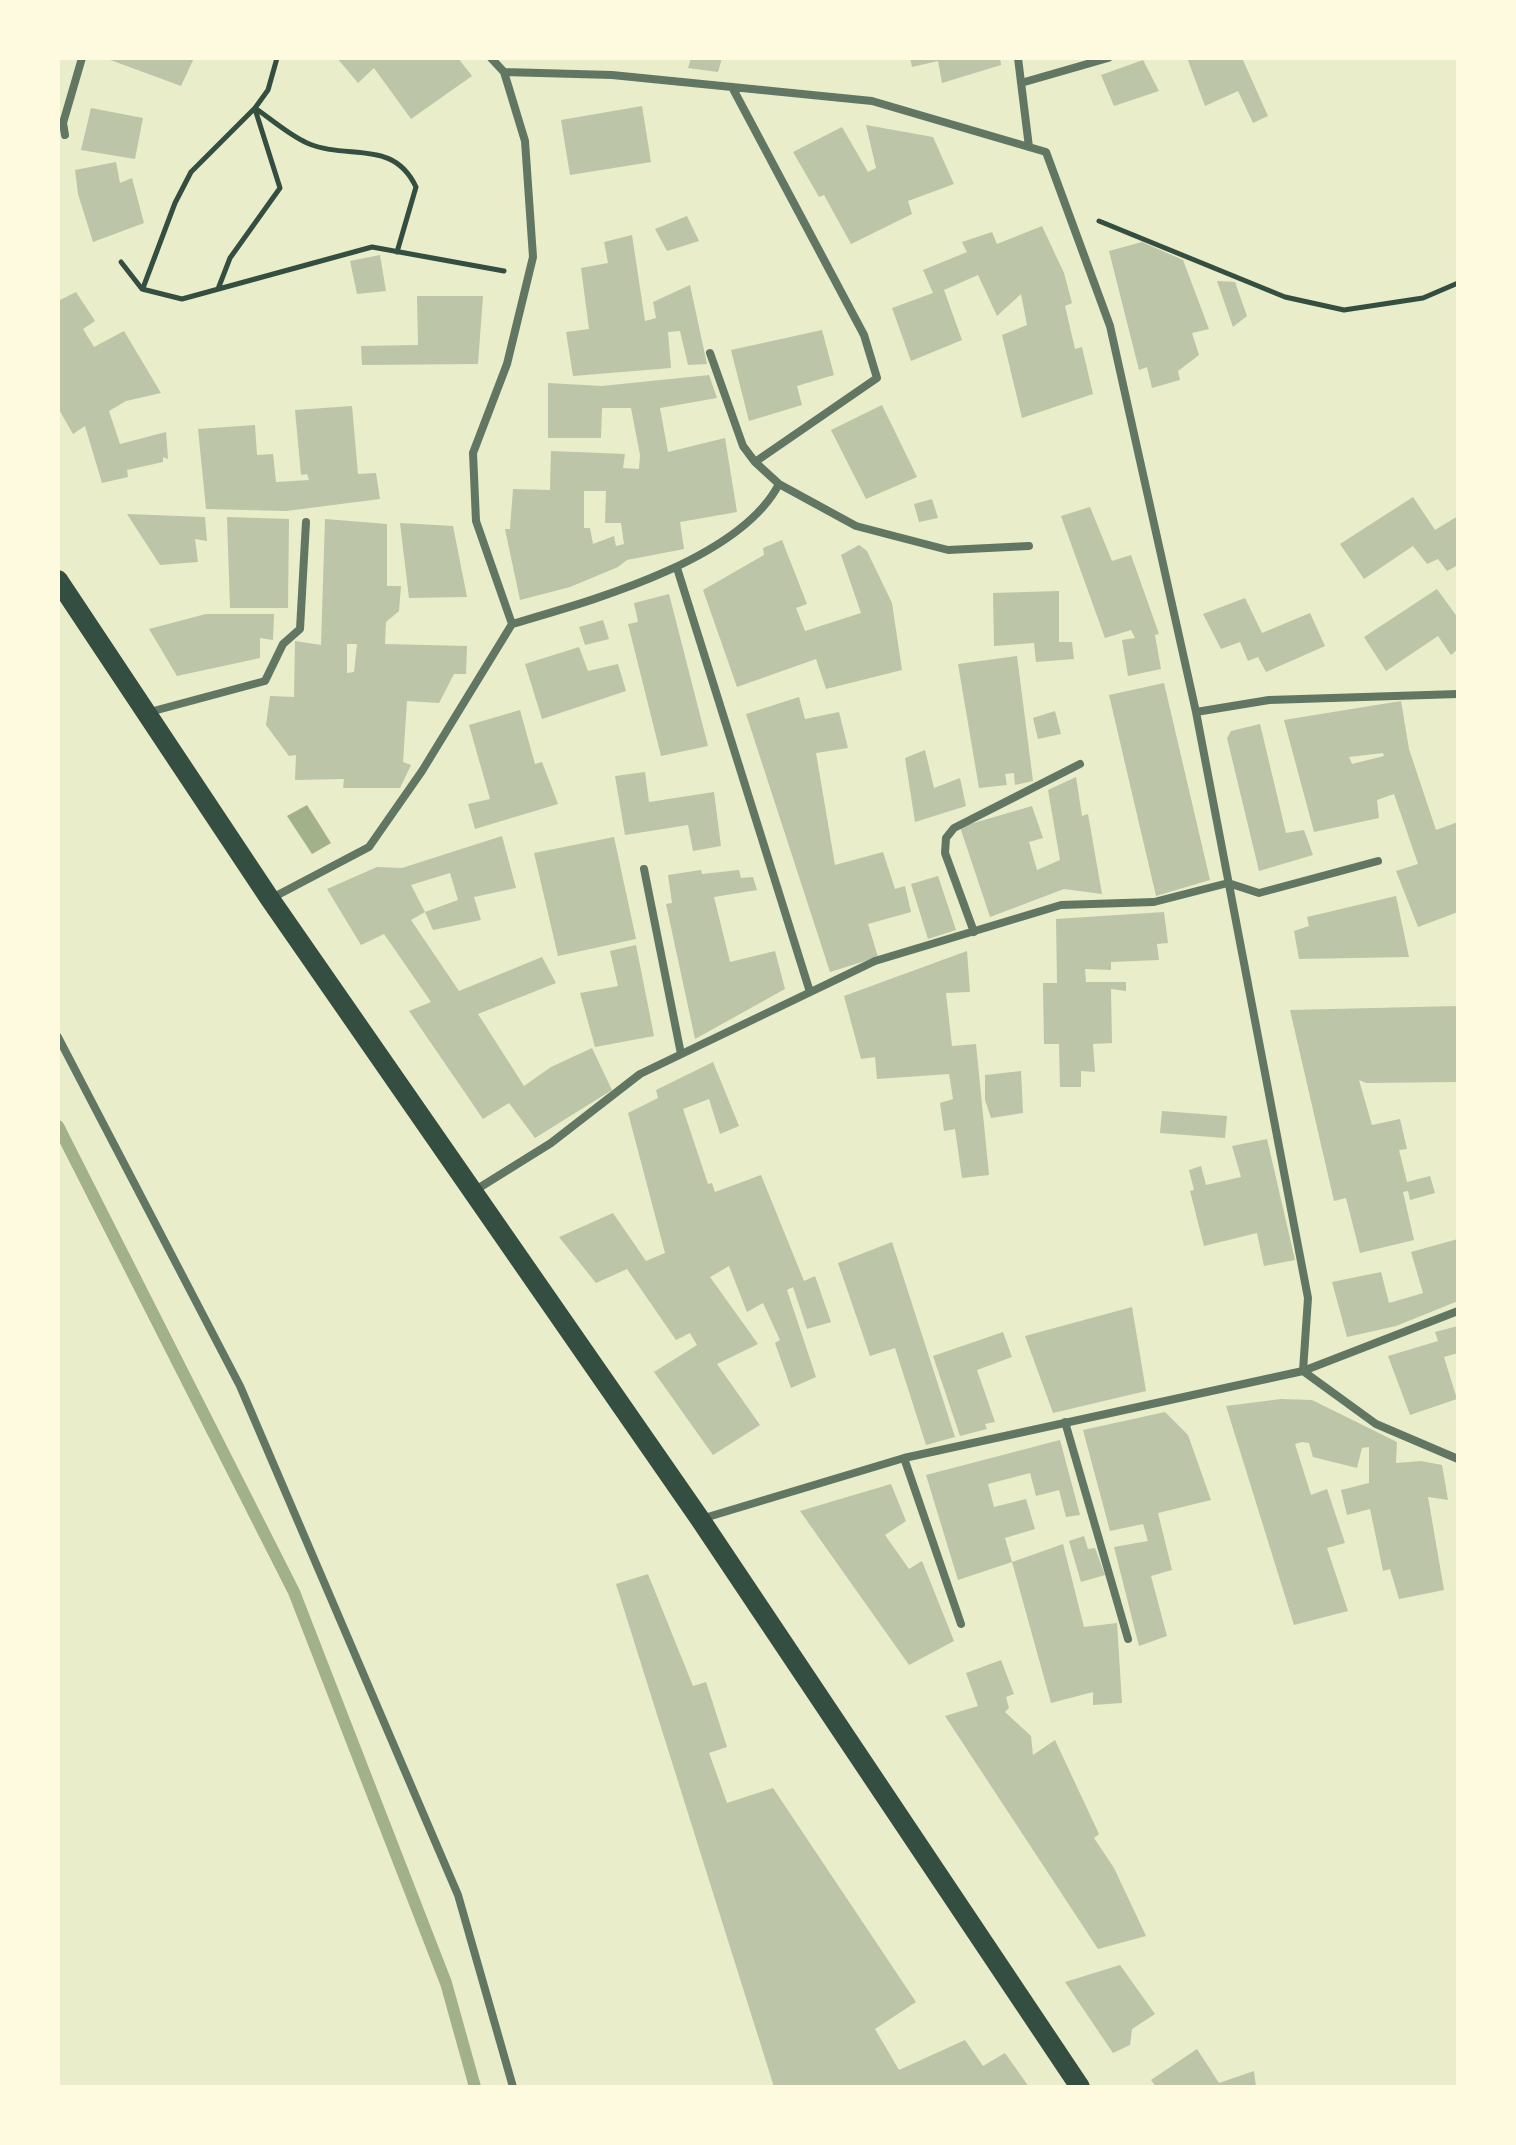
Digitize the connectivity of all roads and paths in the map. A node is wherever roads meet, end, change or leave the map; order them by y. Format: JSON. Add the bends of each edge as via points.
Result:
{"nodes":[{"id":1,"x":82,"y":58,"type":"edge"},
{"id":2,"x":277,"y":58,"type":"edge"},
{"id":3,"x":491,"y":58,"type":"edge"},
{"id":4,"x":1018,"y":58,"type":"edge"},
{"id":5,"x":1108,"y":58,"type":"edge"},
{"id":6,"x":504,"y":72,"type":"junction"},
{"id":7,"x":1021,"y":83,"type":"junction"},
{"id":8,"x":732,"y":87,"type":"junction"},
{"id":9,"x":255,"y":108,"type":"junction"},
{"id":10,"x":65,"y":135,"type":"dead end"},
{"id":11,"x":1029,"y":147,"type":"junction"},
{"id":12,"x":1068,"y":212,"type":"junction"},
{"id":13,"x":397,"y":252,"type":"junction"},
{"id":14,"x":121,"y":262,"type":"dead end"},
{"id":15,"x":529,"y":276,"type":"junction"},
{"id":16,"x":1458,"y":283,"type":"edge"},
{"id":17,"x":142,"y":289,"type":"junction"},
{"id":18,"x":218,"y":289,"type":"junction"},
{"id":19,"x":710,"y":353,"type":"dead end"},
{"id":20,"x":755,"y":462,"type":"junction"},
{"id":21,"x":779,"y":484,"type":"junction"},
{"id":22,"x":306,"y":522,"type":"dead end"},
{"id":23,"x":1029,"y":546,"type":"dead end"},
{"id":24,"x":677,"y":568,"type":"junction"},
{"id":25,"x":58,"y":580,"type":"edge"},
{"id":26,"x":512,"y":624,"type":"junction"},
{"id":27,"x":1458,"y":694,"type":"edge"},
{"id":28,"x":1196,"y":712,"type":"junction"},
{"id":29,"x":146,"y":713,"type":"junction"},
{"id":30,"x":1080,"y":764,"type":"dead end"},
{"id":31,"x":1378,"y":861,"type":"dead end"},
{"id":32,"x":644,"y":869,"type":"dead end"},
{"id":33,"x":1228,"y":883,"type":"junction"},
{"id":34,"x":270,"y":899,"type":"junction"},
{"id":35,"x":974,"y":932,"type":"junction"},
{"id":36,"x":810,"y":992,"type":"junction"},
{"id":37,"x":58,"y":1037,"type":"edge"},
{"id":38,"x":681,"y":1054,"type":"junction"},
{"id":39,"x":473,"y":1192,"type":"junction"},
{"id":40,"x":1458,"y":1311,"type":"edge"},
{"id":41,"x":1303,"y":1371,"type":"junction"},
{"id":42,"x":1065,"y":1422,"type":"junction"},
{"id":43,"x":904,"y":1458,"type":"junction"},
{"id":44,"x":1458,"y":1459,"type":"edge"},
{"id":45,"x":700,"y":1519,"type":"junction"},
{"id":46,"x":961,"y":1624,"type":"dead end"},
{"id":47,"x":1128,"y":1639,"type":"dead end"},
{"id":48,"x":513,"y":2087,"type":"edge"},
{"id":49,"x":1080,"y":2087,"type":"edge"}],
"edges":[{"from":1,"to":10,"type":"street","via":[[63,123]]},
{"from":2,"to":9,"type":"path","via":[[268,90]]},
{"from":3,"to":6,"type":"street"},
{"from":4,"to":7,"type":"street"},
{"from":5,"to":7,"type":"street"},
{"from":6,"to":8,"type":"street","via":[[612,75]]},
{"from":6,"to":15,"type":"street","via":[[525,141],[533,257]]},
{"from":7,"to":11,"type":"street"},
{"from":8,"to":11,"type":"street","via":[[872,101]]},
{"from":8,"to":20,"type":"street","via":[[864,335],[877,378]]},
{"from":9,"to":13,"type":"path","via":[[308,144],[394,159],[408,169],[416,187]]},
{"from":9,"to":17,"type":"path","via":[[191,172]]},
{"from":9,"to":18,"type":"path","via":[[280,188],[230,258]]},
{"from":11,"to":12,"type":"street","via":[[1046,152]]},
{"from":12,"to":16,"type":"path","via":[[1135,233],[1285,297],[1344,310],[1423,298]]},
{"from":12,"to":28,"type":"street","via":[[1110,326]]},
{"from":13,"to":15,"type":"path"},
{"from":13,"to":18,"type":"path","via":[[372,247]]},
{"from":14,"to":17,"type":"path"},
{"from":15,"to":26,"type":"street","via":[[507,364],[473,453],[476,521]]},
{"from":17,"to":18,"type":"path","via":[[182,299]]},
{"from":19,"to":20,"type":"street","via":[[743,446]]},
{"from":20,"to":21,"type":"street"},
{"from":21,"to":23,"type":"street","via":[[856,526],[948,550]]},
{"from":21,"to":24,"type":"street","via":[[768,506]]},
{"from":22,"to":29,"type":"street","via":[[300,629],[283,644],[265,681]]},
{"from":24,"to":26,"type":"street"},
{"from":24,"to":36,"type":"street"},
{"from":25,"to":29,"type":"main road"},
{"from":26,"to":34,"type":"street","via":[[369,847]]},
{"from":27,"to":28,"type":"street","via":[[1269,700]]},
{"from":28,"to":33,"type":"street"},
{"from":29,"to":34,"type":"main road"},
{"from":30,"to":35,"type":"street","via":[[954,828],[946,838],[945,853]]},
{"from":31,"to":33,"type":"street","via":[[1259,893]]},
{"from":32,"to":38,"type":"street"},
{"from":33,"to":35,"type":"street","via":[[1154,902],[1061,905]]},
{"from":33,"to":41,"type":"street","via":[[1308,1298]]},
{"from":34,"to":39,"type":"main road"},
{"from":35,"to":36,"type":"street","via":[[875,961]]},
{"from":36,"to":38,"type":"street"},
{"from":37,"to":48,"type":"street","via":[[240,1386],[458,1895]]},
{"from":38,"to":39,"type":"street","via":[[640,1074],[551,1143]]},
{"from":39,"to":45,"type":"main road"},
{"from":40,"to":41,"type":"street"},
{"from":41,"to":42,"type":"street"},
{"from":41,"to":44,"type":"street","via":[[1376,1424]]},
{"from":42,"to":43,"type":"street"},
{"from":42,"to":47,"type":"street"},
{"from":43,"to":45,"type":"street"},
{"from":43,"to":46,"type":"street"},
{"from":45,"to":49,"type":"main road"}]}
